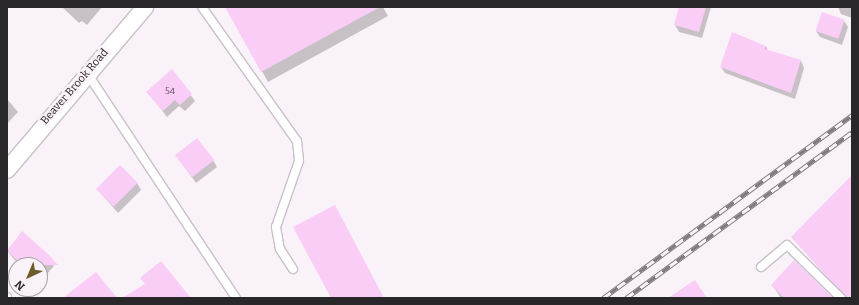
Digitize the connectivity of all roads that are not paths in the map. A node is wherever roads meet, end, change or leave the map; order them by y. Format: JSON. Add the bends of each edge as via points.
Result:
{"nodes":[{"id":1,"x":145,"y":7,"type":"edge"},
{"id":2,"x":202,"y":7,"type":"edge"},
{"id":3,"x":87,"y":73,"type":"junction"},
{"id":4,"x":7,"y":170,"type":"edge"},
{"id":5,"x":761,"y":267,"type":"dead end"},
{"id":6,"x":293,"y":269,"type":"dead end"},
{"id":7,"x":236,"y":298,"type":"edge"},
{"id":8,"x":841,"y":298,"type":"edge"}],
"edges":[{"from":1,"to":3,"type":"street","name":"Beaver Brook Road"},
{"from":2,"to":6,"type":"lane","via":[[297,141],[299,161],[276,227],[280,249]]},
{"from":3,"to":4,"type":"street","name":"Beaver Brook Road"},
{"from":3,"to":7,"type":"lane"},
{"from":5,"to":8,"type":"lane","via":[[787,245]]}]}
